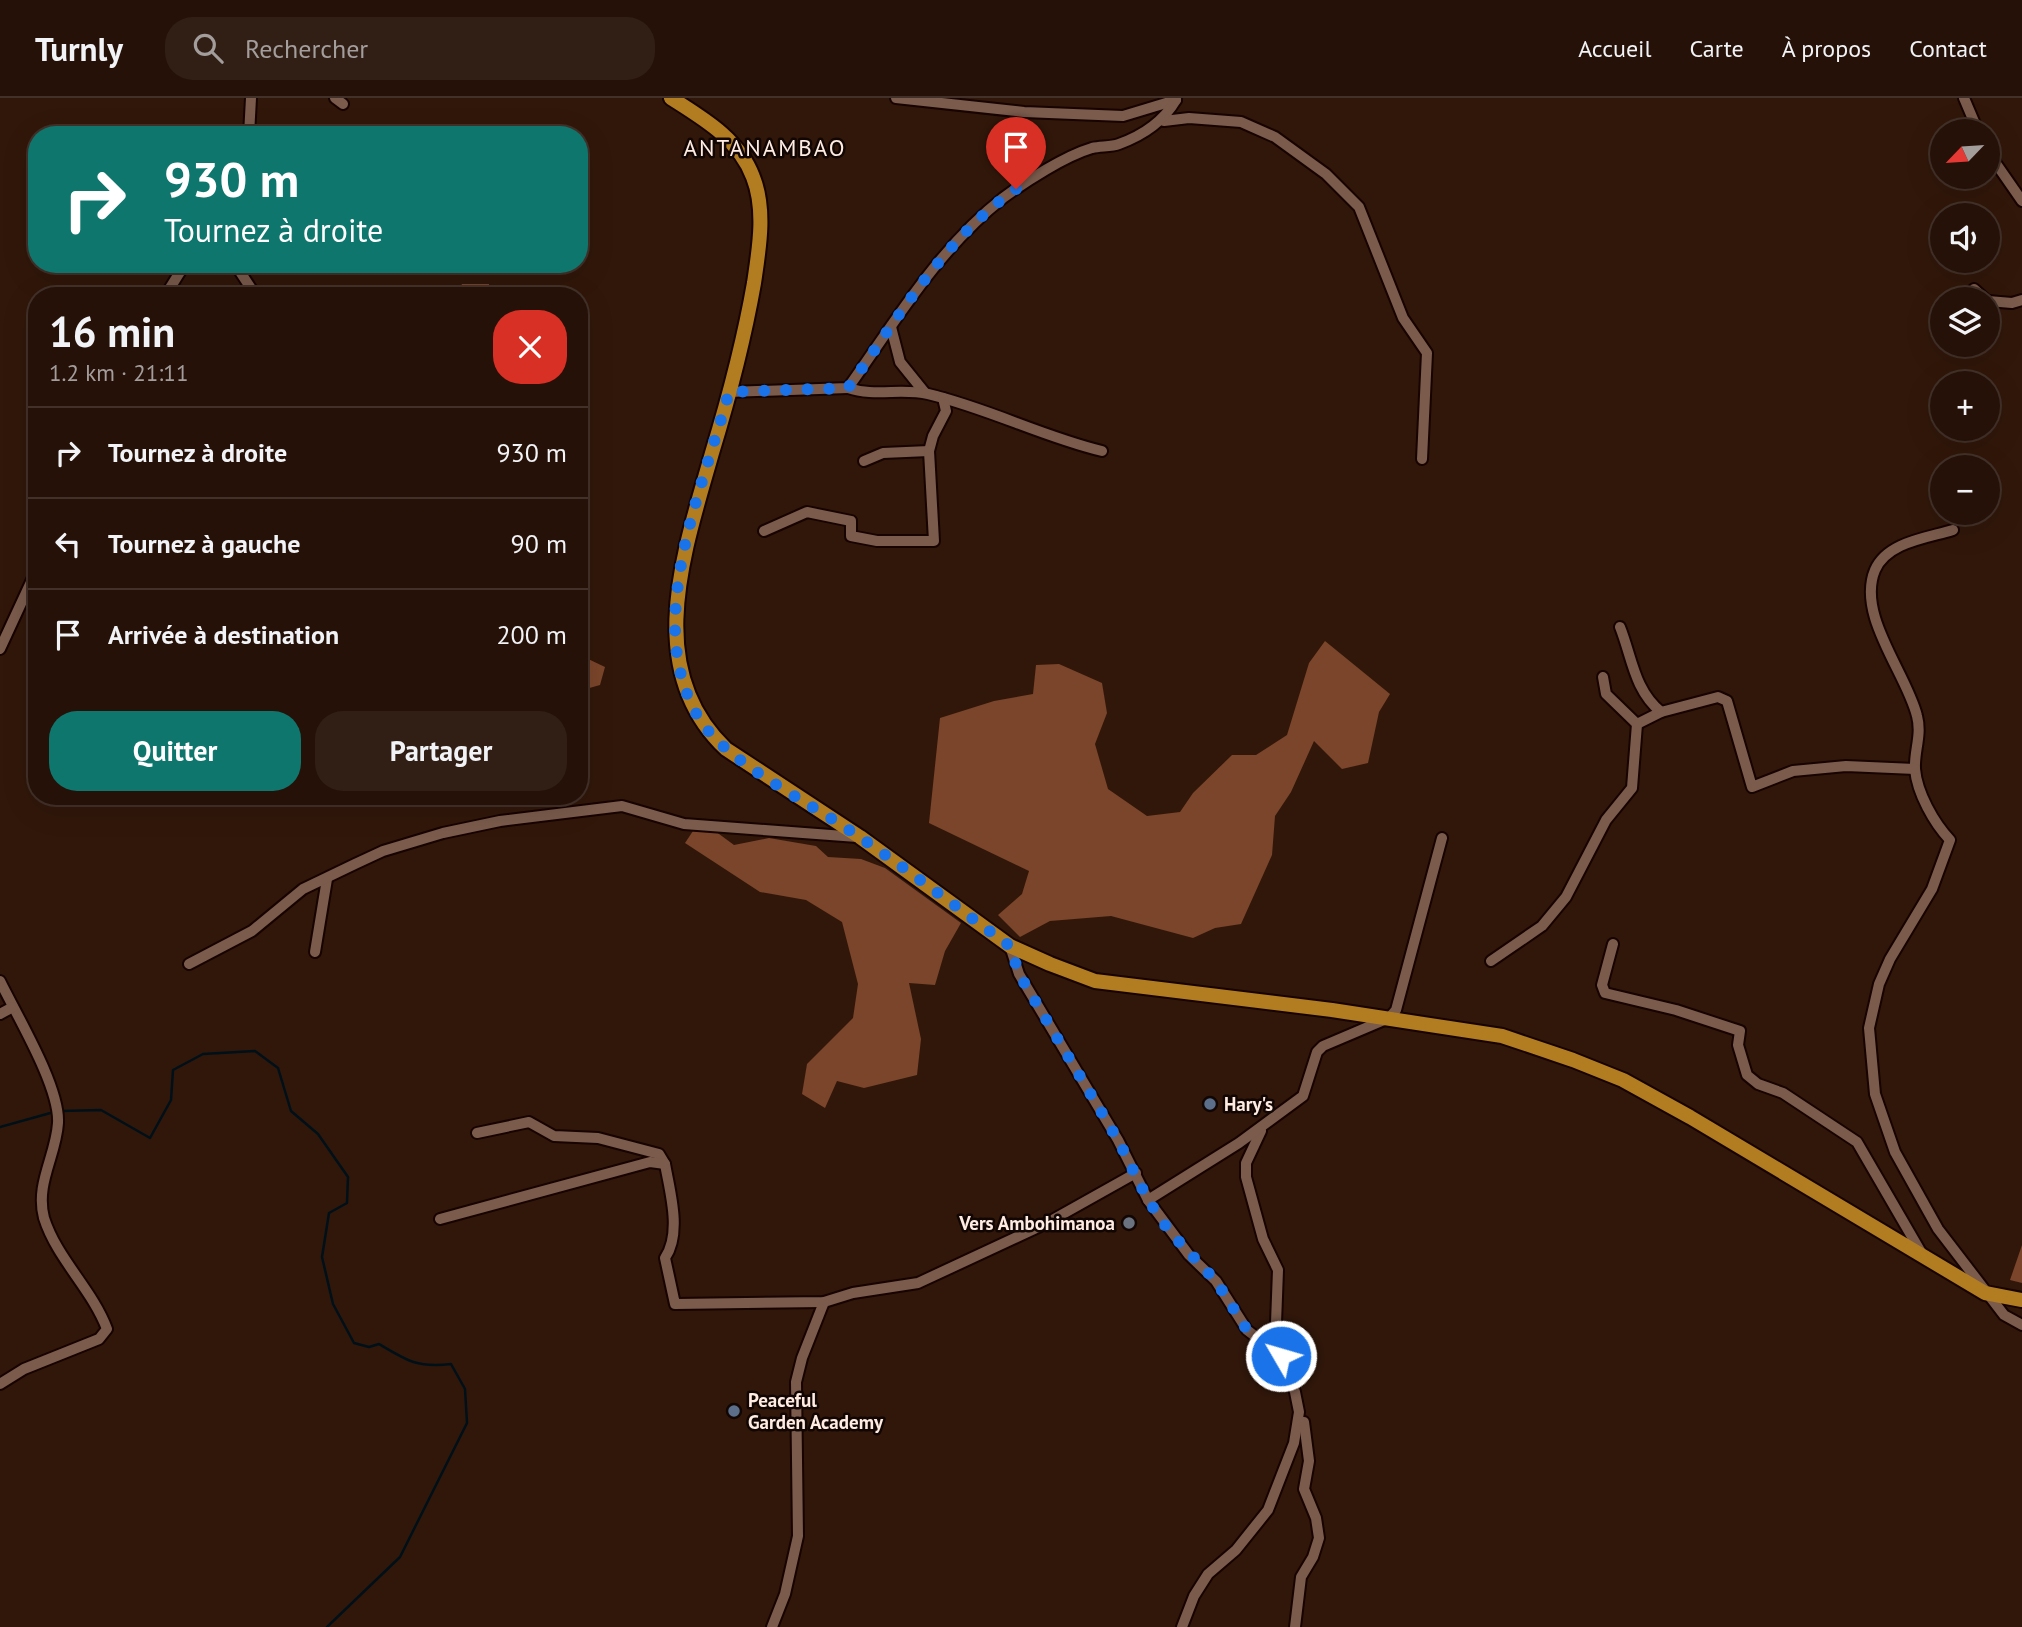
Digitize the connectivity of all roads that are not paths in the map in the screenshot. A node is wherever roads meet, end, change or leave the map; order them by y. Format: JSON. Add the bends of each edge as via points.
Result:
{"nodes":[{"id":1,"x":251,"y":98,"type":"edge"},
{"id":2,"x":671,"y":98,"type":"edge"},
{"id":3,"x":896,"y":98,"type":"edge"},
{"id":4,"x":1964,"y":98,"type":"edge"},
{"id":5,"x":1177,"y":99,"type":"edge"},
{"id":6,"x":1973,"y":119,"type":"edge"},
{"id":7,"x":1164,"y":121,"type":"junction"},
{"id":8,"x":249,"y":126,"type":"edge"},
{"id":9,"x":2000,"y":169,"type":"edge"},
{"id":10,"x":2022,"y":201,"type":"edge"},
{"id":11,"x":2022,"y":300,"type":"edge"},
{"id":12,"x":2000,"y":302,"type":"edge"},
{"id":13,"x":891,"y":327,"type":"junction"},
{"id":14,"x":848,"y":388,"type":"junction"},
{"id":15,"x":729,"y":392,"type":"junction"},
{"id":16,"x":925,"y":393,"type":"junction"},
{"id":17,"x":943,"y":398,"type":"junction"},
{"id":18,"x":929,"y":451,"type":"junction"},
{"id":19,"x":1102,"y":451,"type":"dead end"},
{"id":20,"x":1422,"y":459,"type":"dead end"},
{"id":21,"x":864,"y":461,"type":"dead end"},
{"id":22,"x":1953,"y":530,"type":"dead end"},
{"id":23,"x":764,"y":531,"type":"dead end"},
{"id":24,"x":28,"y":588,"type":"edge"},
{"id":25,"x":1620,"y":626,"type":"dead end"},
{"id":26,"x":0,"y":649,"type":"edge"},
{"id":27,"x":1603,"y":677,"type":"dead end"},
{"id":28,"x":1661,"y":712,"type":"junction"},
{"id":29,"x":1637,"y":723,"type":"junction"},
{"id":30,"x":1915,"y":769,"type":"junction"},
{"id":31,"x":860,"y":837,"type":"junction"},
{"id":32,"x":1442,"y":838,"type":"dead end"},
{"id":33,"x":327,"y":878,"type":"junction"},
{"id":34,"x":1613,"y":943,"type":"dead end"},
{"id":35,"x":1010,"y":946,"type":"junction"},
{"id":36,"x":315,"y":952,"type":"dead end"},
{"id":37,"x":1491,"y":961,"type":"dead end"},
{"id":38,"x":189,"y":964,"type":"dead end"},
{"id":39,"x":0,"y":981,"type":"edge"},
{"id":40,"x":13,"y":1007,"type":"junction"},
{"id":41,"x":0,"y":1014,"type":"edge"},
{"id":42,"x":1390,"y":1018,"type":"junction"},
{"id":43,"x":1265,"y":1124,"type":"junction"},
{"id":44,"x":477,"y":1133,"type":"dead end"},
{"id":45,"x":665,"y":1164,"type":"junction"},
{"id":46,"x":1136,"y":1173,"type":"junction"},
{"id":47,"x":1148,"y":1200,"type":"junction"},
{"id":48,"x":440,"y":1219,"type":"dead end"},
{"id":49,"x":1923,"y":1256,"type":"junction"},
{"id":50,"x":1985,"y":1293,"type":"junction"},
{"id":51,"x":2022,"y":1300,"type":"edge"},
{"id":52,"x":824,"y":1302,"type":"junction"},
{"id":53,"x":2022,"y":1325,"type":"edge"},
{"id":54,"x":1281,"y":1356,"type":"junction"},
{"id":55,"x":0,"y":1384,"type":"edge"},
{"id":56,"x":1304,"y":1422,"type":"dead end"},
{"id":57,"x":772,"y":1627,"type":"edge"},
{"id":58,"x":1182,"y":1627,"type":"edge"},
{"id":59,"x":1295,"y":1627,"type":"edge"}],
"edges":[{"from":1,"to":8,"type":"street"},
{"from":2,"to":15,"type":"main road","via":[[729,137],[758,192],[760,247]]},
{"from":3,"to":5,"type":"street","via":[[1024,112],[1123,116]]},
{"from":4,"to":6,"type":"street"},
{"from":5,"to":7,"type":"street"},
{"from":7,"to":13,"type":"street","via":[[1118,145],[1092,148],[1002,199],[945,254]]},
{"from":7,"to":20,"type":"street","via":[[1241,122],[1275,137],[1326,174],[1359,207],[1403,318],[1427,353]]},
{"from":9,"to":10,"type":"street"},
{"from":11,"to":12,"type":"street"},
{"from":13,"to":14,"type":"street"},
{"from":13,"to":16,"type":"street","via":[[900,362]]},
{"from":14,"to":15,"type":"street"},
{"from":14,"to":16,"type":"street","via":[[864,394]]},
{"from":15,"to":31,"type":"main road","via":[[696,502],[679,582],[676,637],[685,689],[699,718],[726,748]]},
{"from":16,"to":17,"type":"street"},
{"from":17,"to":18,"type":"street","via":[[946,411]]},
{"from":17,"to":19,"type":"street","via":[[1060,441]]},
{"from":18,"to":21,"type":"street","via":[[883,453]]},
{"from":18,"to":23,"type":"street","via":[[934,541],[851,536],[851,521],[807,512]]},
{"from":22,"to":30,"type":"street","via":[[1899,546],[1881,559],[1874,572],[1876,621],[1917,715],[1920,742]]},
{"from":24,"to":26,"type":"street"},
{"from":25,"to":28,"type":"street","via":[[1636,680]]},
{"from":27,"to":29,"type":"street","via":[[1606,694]]},
{"from":28,"to":29,"type":"street"},
{"from":28,"to":30,"type":"street","via":[[1718,697],[1727,701],[1752,787],[1793,771],[1846,766]]},
{"from":29,"to":37,"type":"street","via":[[1632,788],[1606,820],[1566,897],[1542,926]]},
{"from":30,"to":50,"type":"street","via":[[1934,822],[1951,840],[1932,890],[1879,984],[1869,1028],[1875,1094],[1895,1152],[1913,1185],[1938,1229]]},
{"from":31,"to":33,"type":"street","via":[[684,824],[636,808],[589,808],[443,833],[383,851]]},
{"from":31,"to":35,"type":"main road"},
{"from":32,"to":42,"type":"street","via":[[1396,1010]]},
{"from":33,"to":36,"type":"street"},
{"from":33,"to":38,"type":"street","via":[[303,889],[252,931]]},
{"from":34,"to":49,"type":"street","via":[[1602,985],[1605,993],[1740,1031],[1738,1045],[1747,1075],[1857,1142]]},
{"from":35,"to":42,"type":"main road","via":[[1095,981]]},
{"from":35,"to":46,"type":"street","via":[[1019,974]]},
{"from":39,"to":40,"type":"street"},
{"from":40,"to":41,"type":"street"},
{"from":40,"to":55,"type":"street","via":[[57,1102],[58,1125],[41,1193],[44,1218],[107,1329],[99,1339],[24,1369]]},
{"from":42,"to":43,"type":"street","via":[[1323,1046],[1317,1052],[1307,1091]]},
{"from":42,"to":49,"type":"main road","via":[[1502,1036],[1623,1080]]},
{"from":43,"to":47,"type":"street"},
{"from":43,"to":54,"type":"street","via":[[1246,1163],[1246,1177],[1263,1239],[1278,1270],[1276,1322]]},
{"from":44,"to":45,"type":"street","via":[[529,1122],[554,1136],[598,1138],[638,1147],[659,1154]]},
{"from":45,"to":48,"type":"street","via":[[650,1163]]},
{"from":45,"to":52,"type":"street","via":[[674,1235],[665,1258],[675,1304]]},
{"from":46,"to":47,"type":"street"},
{"from":46,"to":52,"type":"street","via":[[1045,1224],[918,1283]]},
{"from":47,"to":54,"type":"street","via":[[1189,1255],[1216,1281],[1247,1330]]},
{"from":49,"to":50,"type":"main road"},
{"from":50,"to":51,"type":"main road"},
{"from":50,"to":53,"type":"street","via":[[2004,1315]]},
{"from":52,"to":57,"type":"street","via":[[796,1382],[798,1536]]},
{"from":54,"to":58,"type":"street","via":[[1299,1412],[1289,1461],[1261,1522],[1208,1574]]},
{"from":56,"to":59,"type":"street","via":[[1309,1461],[1304,1489],[1319,1538],[1301,1577]]}]}
